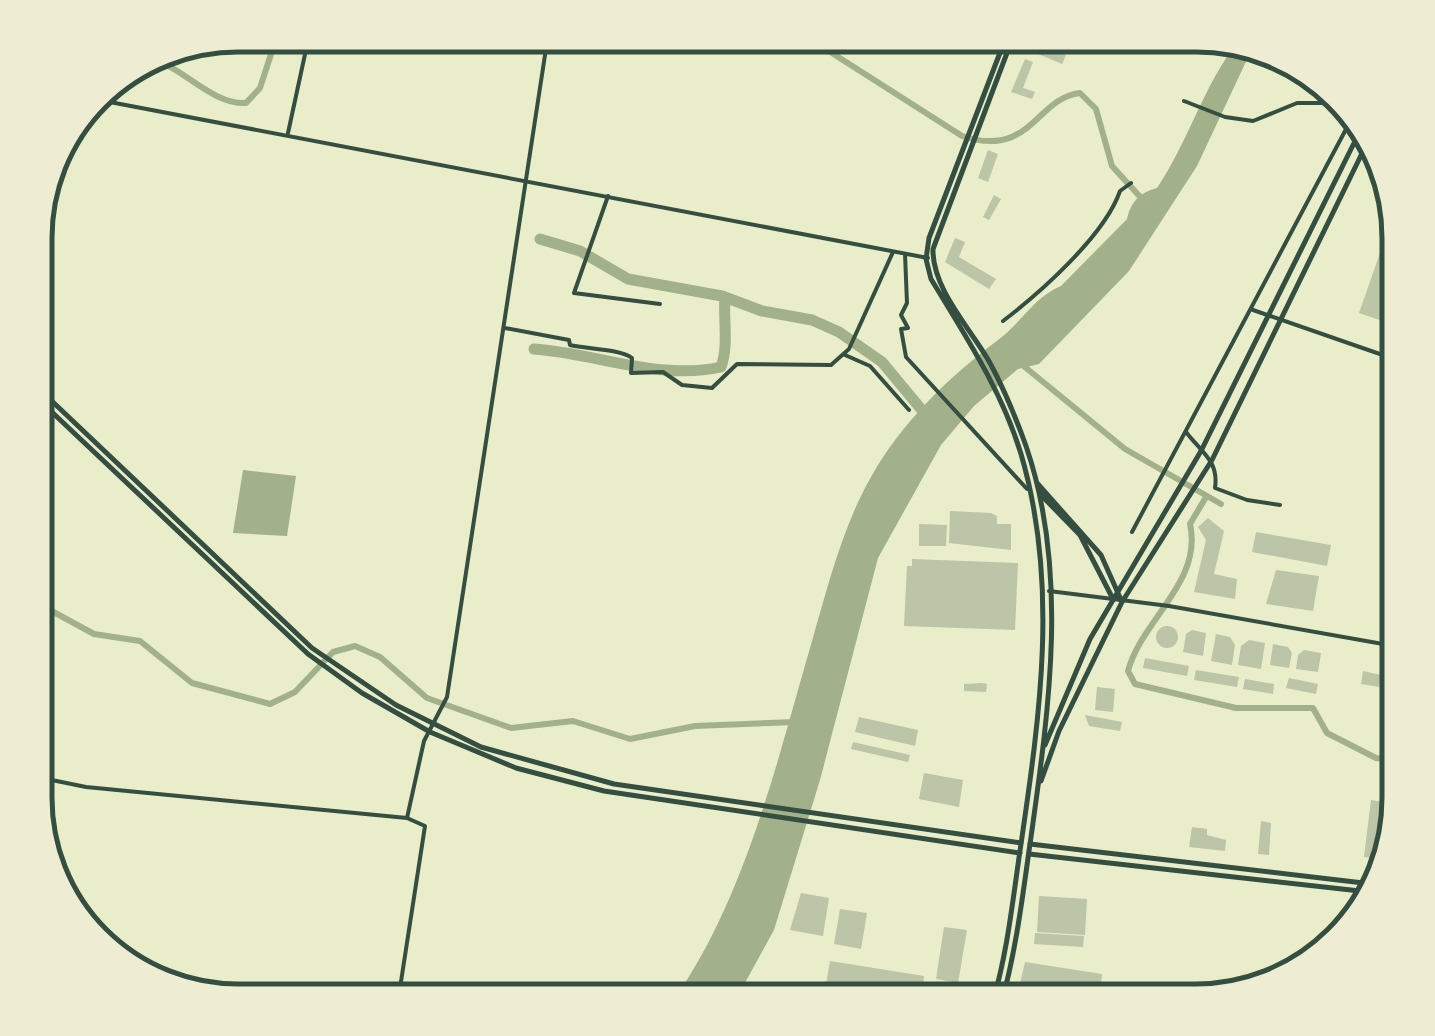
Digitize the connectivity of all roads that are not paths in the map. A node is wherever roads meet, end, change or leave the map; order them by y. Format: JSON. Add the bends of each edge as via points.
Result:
{"nodes":[{"id":1,"x":305,"y":52,"type":"edge"},
{"id":2,"x":547,"y":52,"type":"edge"},
{"id":3,"x":1003,"y":53,"type":"edge"},
{"id":4,"x":1184,"y":101,"type":"dead end"},
{"id":5,"x":113,"y":102,"type":"edge"},
{"id":6,"x":1324,"y":103,"type":"edge"},
{"id":7,"x":1347,"y":129,"type":"edge"},
{"id":8,"x":287,"y":135,"type":"junction"},
{"id":9,"x":1355,"y":141,"type":"edge"},
{"id":10,"x":1362,"y":154,"type":"edge"},
{"id":11,"x":528,"y":181,"type":"junction"},
{"id":12,"x":1131,"y":183,"type":"dead end"},
{"id":13,"x":608,"y":196,"type":"junction"},
{"id":14,"x":893,"y":252,"type":"junction"},
{"id":15,"x":906,"y":254,"type":"junction"},
{"id":16,"x":929,"y":258,"type":"junction"},
{"id":17,"x":660,"y":304,"type":"dead end"},
{"id":18,"x":1252,"y":309,"type":"junction"},
{"id":19,"x":1267,"y":317,"type":"junction"},
{"id":20,"x":1281,"y":320,"type":"junction"},
{"id":21,"x":1003,"y":321,"type":"dead end"},
{"id":22,"x":505,"y":328,"type":"junction"},
{"id":23,"x":847,"y":352,"type":"junction"},
{"id":24,"x":1382,"y":355,"type":"edge"},
{"id":25,"x":52,"y":402,"type":"edge"},
{"id":26,"x":909,"y":410,"type":"dead end"},
{"id":27,"x":52,"y":412,"type":"edge"},
{"id":28,"x":1186,"y":432,"type":"junction"},
{"id":29,"x":1200,"y":451,"type":"junction"},
{"id":30,"x":1212,"y":460,"type":"junction"},
{"id":31,"x":1032,"y":482,"type":"junction"},
{"id":32,"x":1036,"y":495,"type":"junction"},
{"id":33,"x":1280,"y":505,"type":"dead end"},
{"id":34,"x":1132,"y":532,"type":"dead end"},
{"id":35,"x":1048,"y":591,"type":"junction"},
{"id":36,"x":1117,"y":591,"type":"junction"},
{"id":37,"x":1114,"y":600,"type":"junction"},
{"id":38,"x":1122,"y":602,"type":"junction"},
{"id":39,"x":1382,"y":644,"type":"edge"},
{"id":40,"x":310,"y":651,"type":"junction"},
{"id":41,"x":332,"y":668,"type":"junction"},
{"id":42,"x":435,"y":725,"type":"junction"},
{"id":43,"x":430,"y":732,"type":"junction"},
{"id":44,"x":1041,"y":758,"type":"junction"},
{"id":45,"x":53,"y":780,"type":"edge"},
{"id":46,"x":1037,"y":793,"type":"junction"},
{"id":47,"x":1029,"y":796,"type":"junction"},
{"id":48,"x":755,"y":808,"type":"junction"},
{"id":49,"x":408,"y":818,"type":"junction"},
{"id":50,"x":1021,"y":844,"type":"junction"},
{"id":51,"x":1030,"y":844,"type":"junction"},
{"id":52,"x":1020,"y":853,"type":"junction"},
{"id":53,"x":1028,"y":854,"type":"junction"},
{"id":54,"x":1362,"y":883,"type":"edge"},
{"id":55,"x":1358,"y":891,"type":"edge"},
{"id":56,"x":401,"y":983,"type":"edge"},
{"id":57,"x":996,"y":984,"type":"edge"},
{"id":58,"x":1006,"y":984,"type":"edge"}],
"edges":[{"from":1,"to":8,"type":"street"},
{"from":2,"to":11,"type":"street"},
{"from":3,"to":16,"type":"main road"},
{"from":4,"to":6,"type":"street","via":[[1252,121],[1298,103]]},
{"from":5,"to":8,"type":"street"},
{"from":7,"to":18,"type":"street"},
{"from":8,"to":11,"type":"street"},
{"from":9,"to":19,"type":"main road"},
{"from":10,"to":20,"type":"main road"},
{"from":11,"to":13,"type":"street"},
{"from":11,"to":22,"type":"street"},
{"from":12,"to":21,"type":"street","via":[[1120,190],[1113,211]]},
{"from":13,"to":14,"type":"street"},
{"from":13,"to":17,"type":"street","via":[[574,293]]},
{"from":14,"to":15,"type":"street"},
{"from":14,"to":23,"type":"street"},
{"from":15,"to":16,"type":"street"},
{"from":15,"to":32,"type":"street","via":[[902,315],[908,328],[901,329],[912,368]]},
{"from":16,"to":31,"type":"main road","via":[[932,279],[1003,396]]},
{"from":18,"to":19,"type":"street"},
{"from":18,"to":28,"type":"street"},
{"from":19,"to":20,"type":"street"},
{"from":19,"to":29,"type":"main road"},
{"from":20,"to":24,"type":"street"},
{"from":20,"to":30,"type":"main road"},
{"from":22,"to":23,"type":"street","via":[[626,352],[631,372],[663,372],[682,385],[712,388],[736,364],[831,365]]},
{"from":22,"to":42,"type":"street","via":[[447,697]]},
{"from":23,"to":26,"type":"street","via":[[870,366]]},
{"from":25,"to":40,"type":"main road"},
{"from":27,"to":40,"type":"main road"},
{"from":28,"to":29,"type":"street"},
{"from":28,"to":34,"type":"street"},
{"from":29,"to":30,"type":"street"},
{"from":29,"to":36,"type":"main road"},
{"from":30,"to":33,"type":"street","via":[[1216,488]]},
{"from":30,"to":38,"type":"main road"},
{"from":31,"to":32,"type":"main road"},
{"from":31,"to":36,"type":"main road","via":[[1101,555]]},
{"from":32,"to":35,"type":"main road"},
{"from":32,"to":37,"type":"main road","via":[[1080,535]]},
{"from":35,"to":37,"type":"street"},
{"from":35,"to":44,"type":"main road"},
{"from":35,"to":47,"type":"main road"},
{"from":36,"to":37,"type":"main road"},
{"from":36,"to":38,"type":"main road"},
{"from":37,"to":38,"type":"street"},
{"from":37,"to":44,"type":"main road"},
{"from":38,"to":39,"type":"street"},
{"from":38,"to":46,"type":"main road","via":[[1059,731]]},
{"from":40,"to":41,"type":"main road"},
{"from":41,"to":42,"type":"main road"},
{"from":41,"to":43,"type":"main road"},
{"from":42,"to":43,"type":"street"},
{"from":42,"to":48,"type":"main road","via":[[564,773]]},
{"from":43,"to":48,"type":"main road","via":[[559,781]]},
{"from":43,"to":49,"type":"street"},
{"from":44,"to":46,"type":"main road"},
{"from":44,"to":47,"type":"main road"},
{"from":45,"to":49,"type":"street"},
{"from":46,"to":51,"type":"main road"},
{"from":47,"to":50,"type":"main road"},
{"from":48,"to":50,"type":"main road"},
{"from":48,"to":52,"type":"main road"},
{"from":49,"to":56,"type":"street","via":[[425,826]]},
{"from":50,"to":51,"type":"main road"},
{"from":50,"to":52,"type":"main road"},
{"from":51,"to":53,"type":"main road"},
{"from":51,"to":54,"type":"main road"},
{"from":52,"to":53,"type":"main road"},
{"from":52,"to":57,"type":"main road"},
{"from":53,"to":55,"type":"main road"},
{"from":53,"to":58,"type":"main road"}]}
